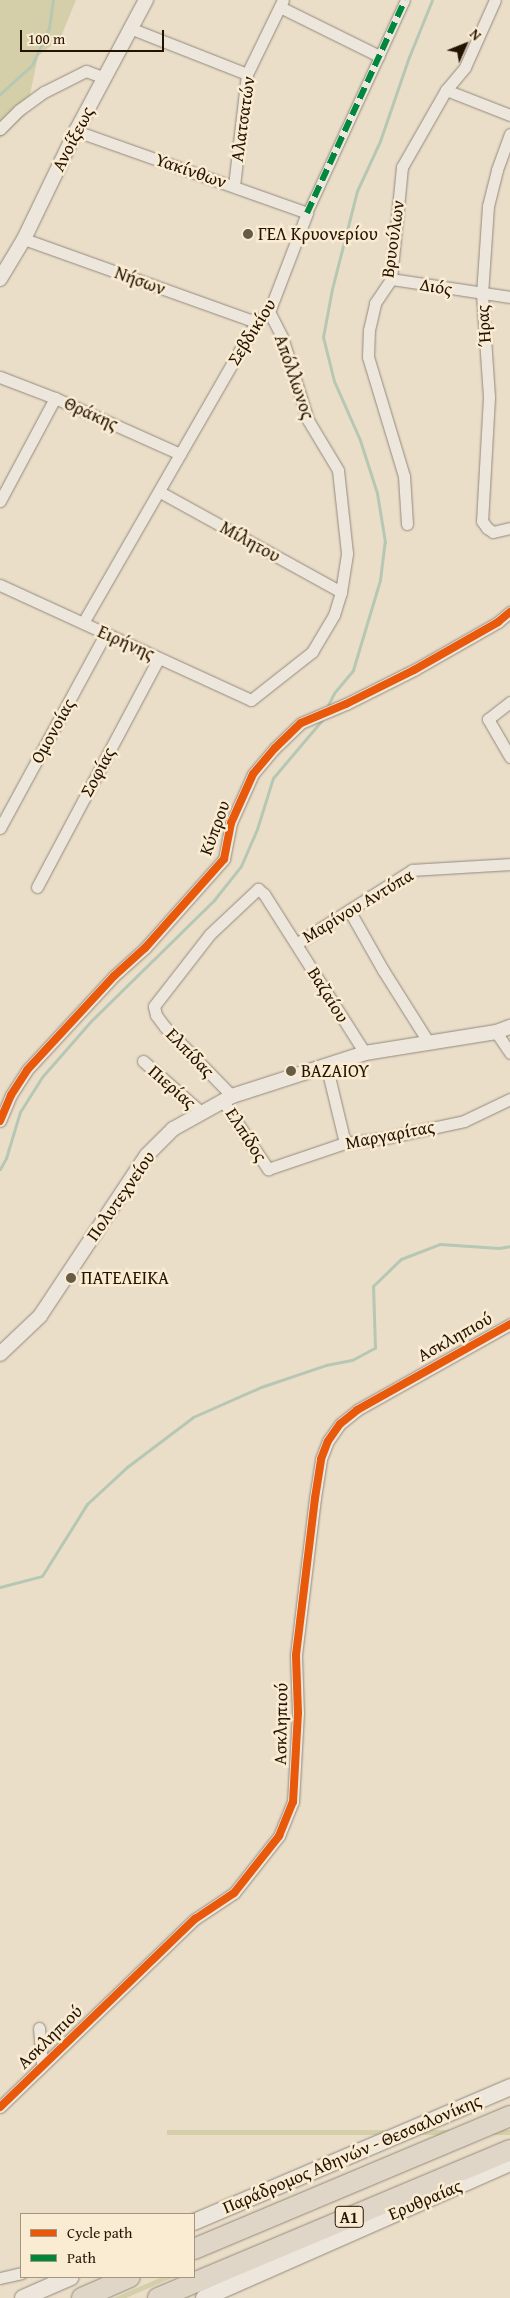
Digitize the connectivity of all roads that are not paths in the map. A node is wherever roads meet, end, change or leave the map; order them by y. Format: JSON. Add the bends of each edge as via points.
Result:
{"nodes":[{"id":1,"x":146,"y":0,"type":"edge"},
{"id":2,"x":405,"y":0,"type":"edge"},
{"id":3,"x":495,"y":0,"type":"edge"},
{"id":4,"x":281,"y":4,"type":"edge"},
{"id":5,"x":132,"y":29,"type":"junction"},
{"id":6,"x":379,"y":56,"type":"junction"},
{"id":7,"x":247,"y":74,"type":"junction"},
{"id":8,"x":105,"y":78,"type":"junction"},
{"id":9,"x":446,"y":90,"type":"junction"},
{"id":10,"x":510,"y":115,"type":"edge"},
{"id":11,"x":0,"y":129,"type":"edge"},
{"id":12,"x":76,"y":131,"type":"junction"},
{"id":13,"x":510,"y":134,"type":"edge"},
{"id":14,"x":234,"y":186,"type":"junction"},
{"id":15,"x":307,"y":213,"type":"junction"},
{"id":16,"x":24,"y":239,"type":"junction"},
{"id":17,"x":0,"y":279,"type":"edge"},
{"id":18,"x":392,"y":279,"type":"junction"},
{"id":19,"x":482,"y":294,"type":"junction"},
{"id":20,"x":510,"y":298,"type":"edge"},
{"id":21,"x":269,"y":312,"type":"junction"},
{"id":22,"x":256,"y":322,"type":"junction"},
{"id":23,"x":0,"y":376,"type":"edge"},
{"id":24,"x":55,"y":398,"type":"junction"},
{"id":25,"x":180,"y":454,"type":"junction"},
{"id":26,"x":4,"y":485,"type":"edge"},
{"id":27,"x":160,"y":492,"type":"junction"},
{"id":28,"x":0,"y":501,"type":"edge"},
{"id":29,"x":407,"y":524,"type":"dead end"},
{"id":30,"x":510,"y":528,"type":"edge"},
{"id":31,"x":0,"y":585,"type":"edge"},
{"id":32,"x":341,"y":592,"type":"junction"},
{"id":33,"x":510,"y":612,"type":"edge"},
{"id":34,"x":82,"y":623,"type":"junction"},
{"id":35,"x":106,"y":633,"type":"junction"},
{"id":36,"x":159,"y":658,"type":"junction"},
{"id":37,"x":252,"y":700,"type":"joint"},
{"id":38,"x":510,"y":702,"type":"edge"},
{"id":39,"x":510,"y":757,"type":"edge"},
{"id":40,"x":0,"y":828,"type":"edge"},
{"id":41,"x":510,"y":864,"type":"edge"},
{"id":42,"x":37,"y":887,"type":"dead end"},
{"id":43,"x":349,"y":910,"type":"junction"},
{"id":44,"x":296,"y":944,"type":"junction"},
{"id":45,"x":154,"y":1006,"type":"joint"},
{"id":46,"x":510,"y":1027,"type":"edge"},
{"id":47,"x":496,"y":1032,"type":"junction"},
{"id":48,"x":430,"y":1043,"type":"junction"},
{"id":49,"x":365,"y":1052,"type":"junction"},
{"id":50,"x":510,"y":1053,"type":"edge"},
{"id":51,"x":142,"y":1061,"type":"dead end"},
{"id":52,"x":326,"y":1064,"type":"junction"},
{"id":53,"x":228,"y":1098,"type":"junction"},
{"id":54,"x":510,"y":1099,"type":"edge"},
{"id":55,"x":201,"y":1112,"type":"junction"},
{"id":56,"x":0,"y":1121,"type":"edge"},
{"id":57,"x":345,"y":1143,"type":"junction"},
{"id":58,"x":268,"y":1169,"type":"joint"},
{"id":59,"x":510,"y":1324,"type":"edge"},
{"id":60,"x":0,"y":1354,"type":"edge"},
{"id":61,"x":39,"y":2028,"type":"dead end"},
{"id":62,"x":42,"y":2065,"type":"junction"},
{"id":63,"x":510,"y":2087,"type":"edge"},
{"id":64,"x":0,"y":2106,"type":"edge"},
{"id":65,"x":510,"y":2116,"type":"edge"},
{"id":66,"x":510,"y":2150,"type":"edge"},
{"id":67,"x":510,"y":2163,"type":"edge"},
{"id":68,"x":195,"y":2222,"type":"edge"},
{"id":69,"x":195,"y":2249,"type":"edge"},
{"id":70,"x":20,"y":2272,"type":"edge"},
{"id":71,"x":0,"y":2278,"type":"edge"},
{"id":72,"x":68,"y":2278,"type":"edge"},
{"id":73,"x":128,"y":2278,"type":"edge"},
{"id":74,"x":23,"y":2298,"type":"edge"},
{"id":75,"x":82,"y":2298,"type":"edge"},
{"id":76,"x":158,"y":2298,"type":"edge"},
{"id":77,"x":204,"y":2298,"type":"edge"}],
"edges":[{"from":1,"to":5,"type":"street","name":"Ανοίξεως"},
{"from":2,"to":6,"type":"street","name":"Σεβδικίου"},
{"from":3,"to":9,"type":"street","name":"Βρυούλων","via":[[465,67]]},
{"from":4,"to":6,"type":"street"},
{"from":4,"to":7,"type":"street","name":"Αλατσατών"},
{"from":5,"to":7,"type":"street"},
{"from":5,"to":8,"type":"street","name":"Ανοίξεως"},
{"from":6,"to":15,"type":"street","name":"Σεβδικίου"},
{"from":7,"to":14,"type":"street","name":"Αλατσατών"},
{"from":8,"to":11,"type":"street","via":[[86,71],[44,92]]},
{"from":8,"to":12,"type":"street","name":"Ανοίξεως"},
{"from":9,"to":10,"type":"street"},
{"from":9,"to":18,"type":"street","name":"Βρυούλων","via":[[402,167]]},
{"from":12,"to":14,"type":"street","name":"Υακίνθων"},
{"from":12,"to":16,"type":"street","name":"Ανοίξεως"},
{"from":13,"to":19,"type":"street","name":"Ήρας","via":[[488,206]]},
{"from":14,"to":15,"type":"street","name":"Υακίνθων"},
{"from":15,"to":21,"type":"street","name":"Σεβδικίου"},
{"from":16,"to":17,"type":"street","name":"Ανοίξεως"},
{"from":16,"to":22,"type":"street","name":"Νήσων"},
{"from":18,"to":19,"type":"street","name":"Διός"},
{"from":18,"to":29,"type":"street","name":"Βρυούλων","via":[[375,304],[369,330],[368,357],[404,476]]},
{"from":19,"to":20,"type":"street","name":"Διός"},
{"from":19,"to":30,"type":"street","name":"Ήρας","via":[[490,397],[482,521],[493,532]]},
{"from":21,"to":22,"type":"street","name":"Σεβδικίου"},
{"from":21,"to":32,"type":"street","name":"Απόλλωνος","via":[[282,337],[308,420],[338,470],[347,553]]},
{"from":22,"to":25,"type":"street","name":"Σεβδικίου"},
{"from":23,"to":24,"type":"street","name":"Θράκης"},
{"from":24,"to":25,"type":"street","name":"Θράκης"},
{"from":24,"to":26,"type":"street"},
{"from":25,"to":27,"type":"street","name":"Σεβδικίου"},
{"from":26,"to":28,"type":"street"},
{"from":27,"to":32,"type":"street","name":"Μίλητου"},
{"from":27,"to":34,"type":"street","name":"Σεβδικίου"},
{"from":31,"to":34,"type":"street","name":"Ειρήνης"},
{"from":32,"to":37,"type":"street","name":"Απόλλωνος","via":[[334,615],[312,652]]},
{"from":33,"to":56,"type":"street","name":"Κύπρου","via":[[414,670],[301,723],[275,748],[253,774],[231,822],[224,860],[145,948],[114,976],[27,1070]]},
{"from":34,"to":35,"type":"street","name":"Ειρήνης"},
{"from":35,"to":36,"type":"street","name":"Ειρήνης"},
{"from":35,"to":40,"type":"street","name":"Ομονοίας"},
{"from":36,"to":37,"type":"street","name":"Ειρήνης"},
{"from":36,"to":42,"type":"street","name":"Σοφίας"},
{"from":38,"to":39,"type":"street","via":[[488,719]]},
{"from":41,"to":43,"type":"street","name":"Μαρίνου Αντύπα","via":[[412,870]]},
{"from":43,"to":44,"type":"street","name":"Μαρίνου Αντύπα"},
{"from":43,"to":48,"type":"street"},
{"from":44,"to":45,"type":"street","name":"Βαζαίου","via":[[258,889],[210,934]]},
{"from":44,"to":49,"type":"street","name":"Βαζαίου"},
{"from":45,"to":53,"type":"street","name":"Ελπίδας","via":[[165,1027]]},
{"from":46,"to":47,"type":"street","name":"Πολυτεχνείου"},
{"from":47,"to":48,"type":"street","name":"Πολυτεχνείου"},
{"from":47,"to":50,"type":"street"},
{"from":48,"to":49,"type":"street","name":"Πολυτεχνείου"},
{"from":49,"to":52,"type":"street","name":"Πολυτεχνείου"},
{"from":51,"to":55,"type":"street","name":"Πιερίας"},
{"from":52,"to":53,"type":"street","name":"Πολυτεχνείου"},
{"from":52,"to":57,"type":"street"},
{"from":53,"to":55,"type":"street","name":"Πολυτεχνείου"},
{"from":53,"to":58,"type":"street","name":"Ελπίδος"},
{"from":54,"to":57,"type":"street","name":"Μαργαρίτας","via":[[464,1121]]},
{"from":55,"to":60,"type":"street","name":"Πολυτεχνείου","via":[[173,1129],[147,1155],[40,1316]]},
{"from":57,"to":58,"type":"street","name":"Μαργαρίτας"},
{"from":59,"to":62,"type":"street","name":"Ασκληπιού","via":[[357,1410],[328,1440],[321,1459],[315,1498],[296,1655],[298,1713],[293,1802],[279,1836],[234,1893],[195,1919]]},
{"from":61,"to":62,"type":"street"},
{"from":62,"to":64,"type":"street","name":"Ασκληπιού"},
{"from":63,"to":68,"type":"main road","name":"Παράδρομος Αθηνών - Θεσσαλονίκης"},
{"from":65,"to":69,"type":"highway","number":"Α1"},
{"from":66,"to":76,"type":"highway","number":"Α1"},
{"from":67,"to":77,"type":"main road","name":"Ερυθραίας"},
{"from":70,"to":71,"type":"street"},
{"from":72,"to":74,"type":"main road"},
{"from":73,"to":75,"type":"highway"}]}
